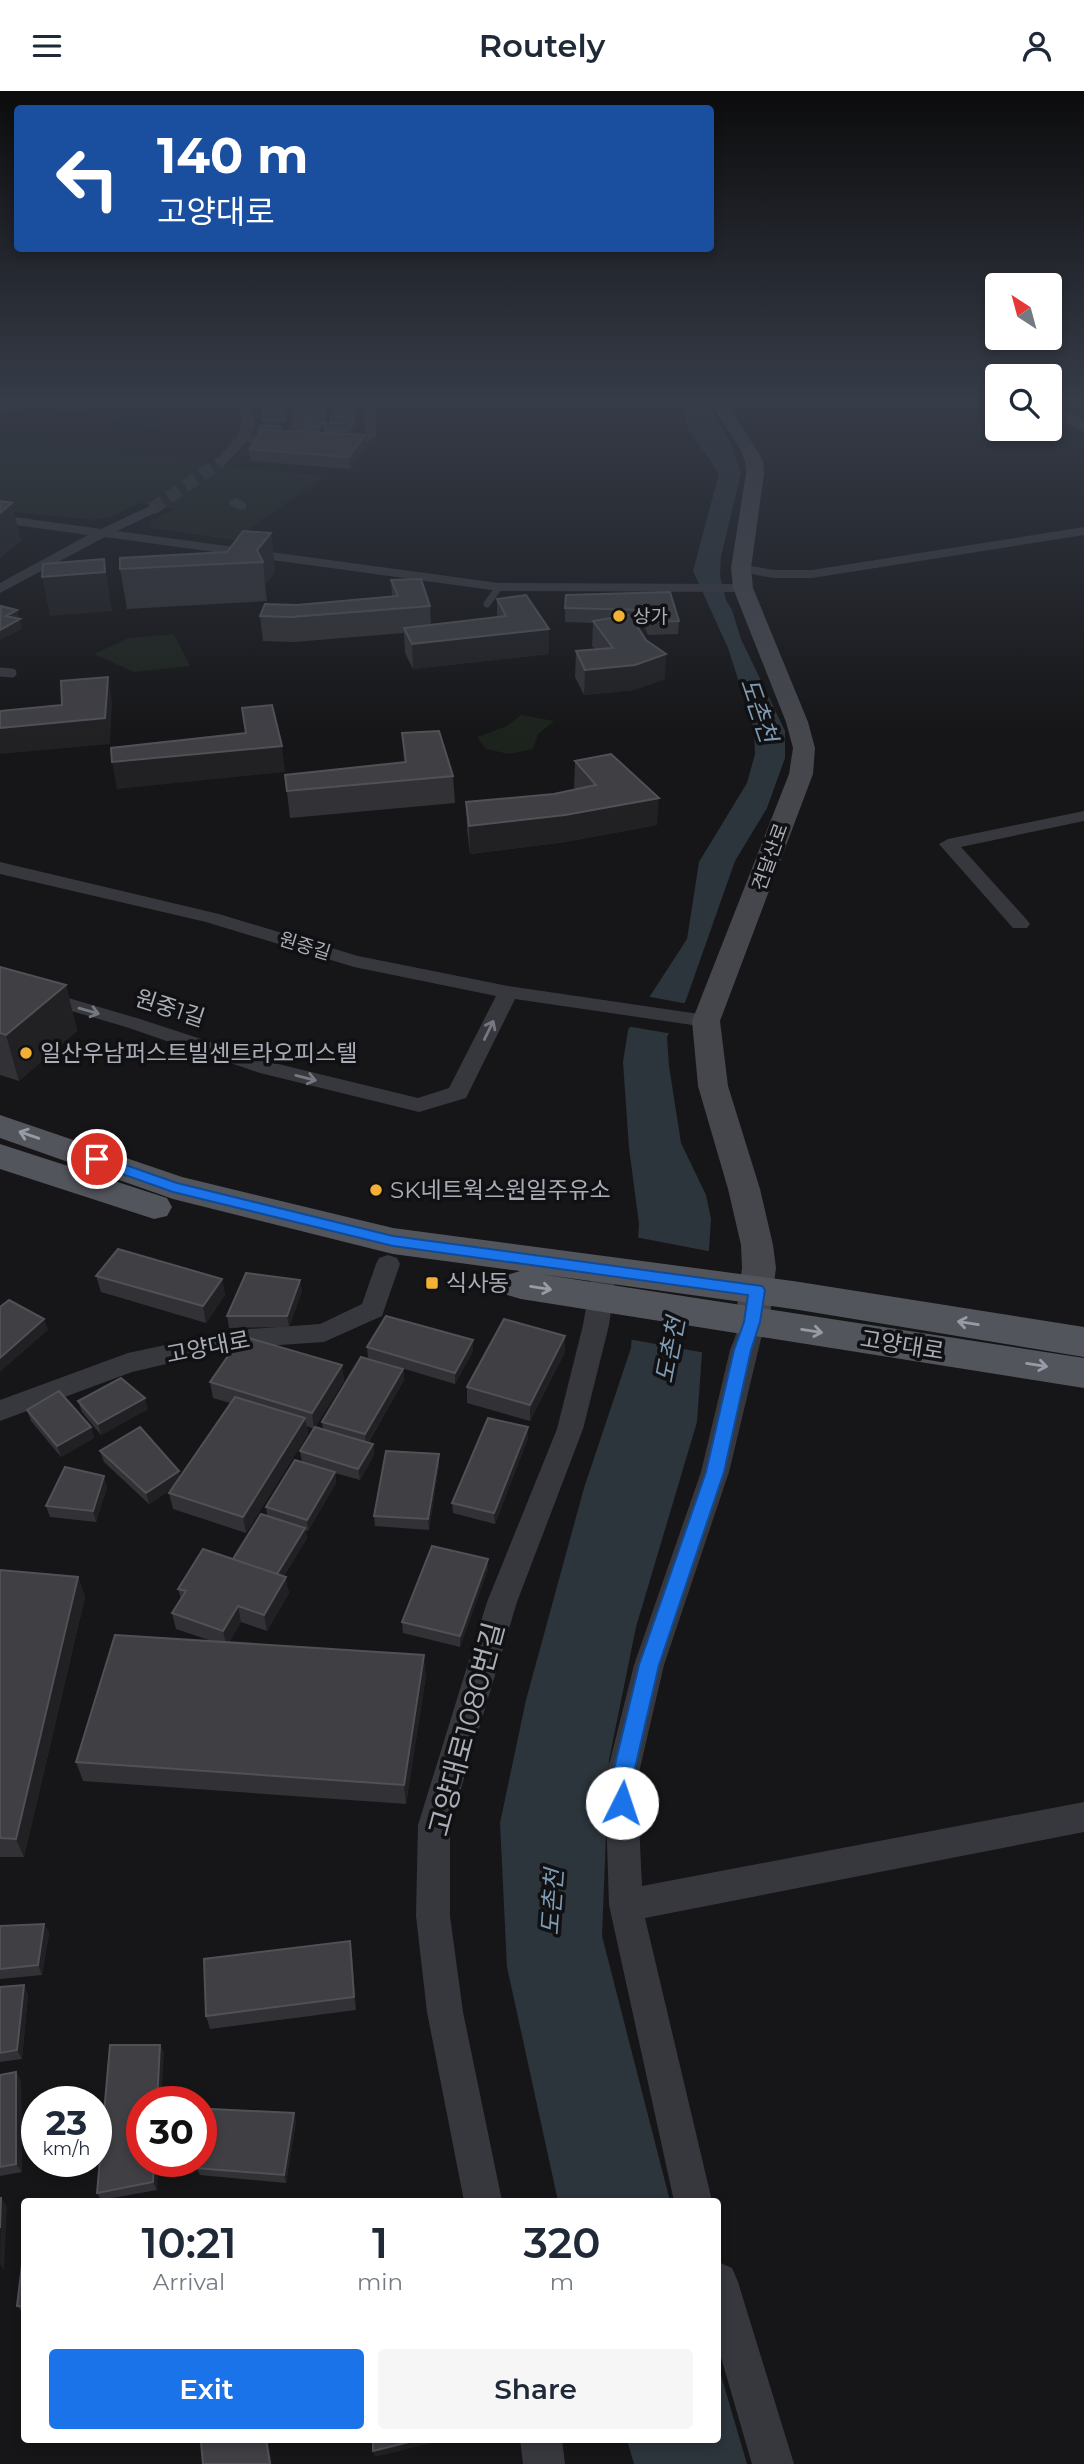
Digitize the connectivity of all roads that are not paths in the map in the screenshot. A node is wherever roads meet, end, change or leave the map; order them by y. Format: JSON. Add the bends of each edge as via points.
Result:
{"nodes":[{"id":1,"x":144,"y":513,"type":"tunnel mouth"},
{"id":2,"x":749,"y":513,"type":"edge"},
{"id":3,"x":0,"y":519,"type":"edge"},
{"id":4,"x":104,"y":531,"type":"junction"},
{"id":5,"x":1084,"y":531,"type":"edge"},
{"id":6,"x":738,"y":581,"type":"junction"},
{"id":7,"x":499,"y":587,"type":"junction"},
{"id":8,"x":0,"y":589,"type":"edge"},
{"id":9,"x":487,"y":604,"type":"dead end"},
{"id":10,"x":0,"y":672,"type":"edge"},
{"id":11,"x":12,"y":673,"type":"dead end"},
{"id":12,"x":1084,"y":816,"type":"edge"},
{"id":13,"x":8,"y":869,"type":"edge"},
{"id":14,"x":0,"y":887,"type":"edge"},
{"id":15,"x":1020,"y":924,"type":"dead end"},
{"id":16,"x":0,"y":984,"type":"edge"},
{"id":17,"x":508,"y":992,"type":"junction"},
{"id":18,"x":697,"y":1020,"type":"junction"},
{"id":19,"x":0,"y":1126,"type":"edge"},
{"id":20,"x":0,"y":1156,"type":"edge"},
{"id":21,"x":388,"y":1264,"type":"junction"},
{"id":22,"x":611,"y":1285,"type":"junction"},
{"id":23,"x":737,"y":1304,"type":"junction"},
{"id":24,"x":1084,"y":1342,"type":"edge"},
{"id":25,"x":1084,"y":1373,"type":"edge"},
{"id":26,"x":0,"y":1411,"type":"edge"},
{"id":27,"x":1084,"y":1817,"type":"edge"},
{"id":28,"x":626,"y":1905,"type":"junction"},
{"id":29,"x":482,"y":2198,"type":"edge"},
{"id":30,"x":692,"y":2198,"type":"edge"},
{"id":31,"x":721,"y":2292,"type":"edge"},
{"id":32,"x":541,"y":2443,"type":"edge"},
{"id":33,"x":544,"y":2464,"type":"edge"},
{"id":34,"x":774,"y":2464,"type":"edge"}],
"edges":[{"from":1,"to":4,"type":"street"},
{"from":2,"to":6,"type":"street"},
{"from":3,"to":4,"type":"street"},
{"from":4,"to":7,"type":"street"},
{"from":4,"to":8,"type":"street"},
{"from":5,"to":6,"type":"street","via":[[812,574],[774,574]]},
{"from":6,"to":7,"type":"street","via":[[683,589]]},
{"from":6,"to":18,"type":"street","name":"견달산로","via":[[797,723],[804,761],[759,886]]},
{"from":7,"to":9,"type":"lane"},
{"from":10,"to":11,"type":"lane"},
{"from":12,"to":15,"type":"street","via":[[948,845]]},
{"from":13,"to":14,"type":"street"},
{"from":13,"to":17,"type":"street","name":"원중길","via":[[212,918],[354,961]]},
{"from":16,"to":17,"type":"street","name":"원중1길","one_way":true,"via":[[268,1068],[419,1105],[458,1093]]},
{"from":17,"to":18,"type":"street","name":"원중길"},
{"from":18,"to":23,"type":"street","name":"견달산로","via":[[757,1245]]},
{"from":22,"to":19,"type":"main road","one_way":true,"via":[[393,1241],[173,1187]]},
{"from":20,"to":21,"type":"main road","via":[[168,1212]]},
{"from":21,"to":22,"type":"main road","one_way":true},
{"from":21,"to":26,"type":"street","name":"고양대로","via":[[373,1310],[324,1332],[235,1339],[128,1363]]},
{"from":22,"to":23,"type":"main road"},
{"from":22,"to":29,"type":"street","name":"고양대로1080번길","via":[[570,1429],[502,1602],[434,1825],[433,1916],[445,2013]]},
{"from":24,"to":23,"type":"main road","name":"고양대로","one_way":true},
{"from":23,"to":25,"type":"main road","name":"고양대로","one_way":true},
{"from":23,"to":28,"type":"street","via":[[743,1350],[715,1472],[649,1665],[621,1781]]},
{"from":27,"to":28,"type":"street"},
{"from":28,"to":30,"type":"street"},
{"from":31,"to":34,"type":"street"},
{"from":32,"to":33,"type":"street"}]}
